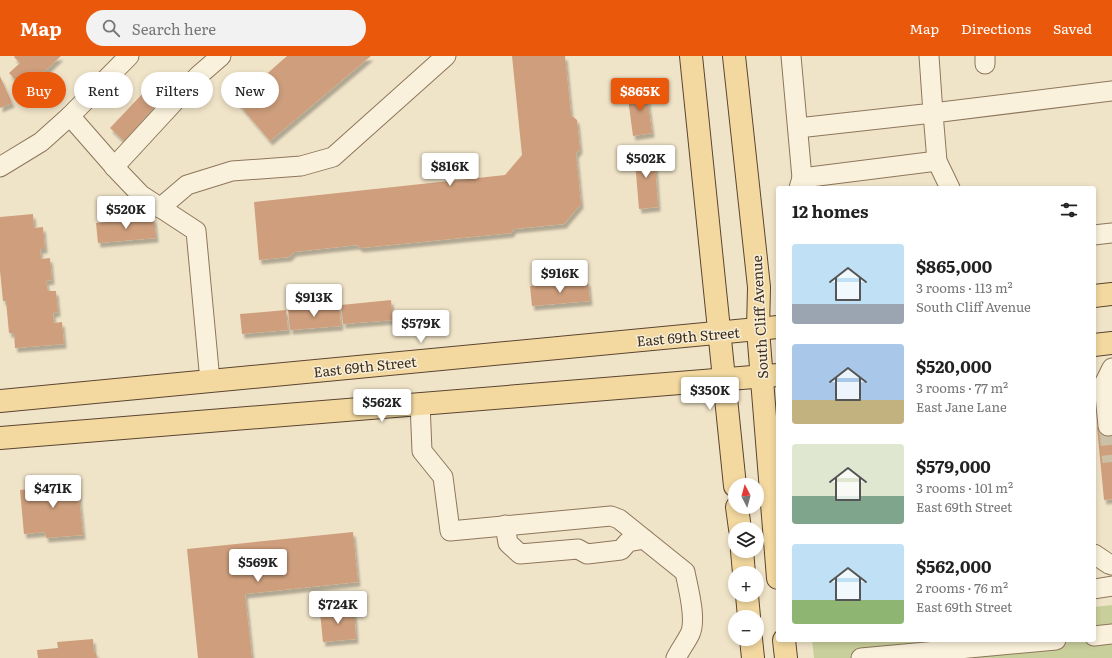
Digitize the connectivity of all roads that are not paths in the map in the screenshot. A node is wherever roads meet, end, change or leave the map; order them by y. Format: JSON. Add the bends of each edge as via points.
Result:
{"nodes":[{"id":1,"x":129,"y":56,"type":"edge"},
{"id":2,"x":221,"y":56,"type":"edge"},
{"id":3,"x":446,"y":56,"type":"edge"},
{"id":4,"x":691,"y":56,"type":"edge"},
{"id":5,"x":734,"y":56,"type":"edge"},
{"id":6,"x":791,"y":56,"type":"edge"},
{"id":7,"x":929,"y":56,"type":"edge"},
{"id":8,"x":1112,"y":91,"type":"edge"},
{"id":9,"x":933,"y":113,"type":"junction"},
{"id":10,"x":70,"y":116,"type":"junction"},
{"id":11,"x":798,"y":128,"type":"junction"},
{"id":12,"x":937,"y":161,"type":"junction"},
{"id":13,"x":0,"y":167,"type":"edge"},
{"id":14,"x":114,"y":167,"type":"junction"},
{"id":15,"x":800,"y":183,"type":"edge"},
{"id":16,"x":949,"y":186,"type":"edge"},
{"id":17,"x":160,"y":208,"type":"junction"},
{"id":18,"x":1112,"y":233,"type":"edge"},
{"id":19,"x":1096,"y":235,"type":"edge"},
{"id":20,"x":1112,"y":294,"type":"edge"},
{"id":21,"x":1096,"y":296,"type":"edge"},
{"id":22,"x":768,"y":329,"type":"edge"},
{"id":23,"x":719,"y":332,"type":"junction"},
{"id":24,"x":1112,"y":343,"type":"edge"},
{"id":25,"x":1096,"y":345,"type":"edge"},
{"id":26,"x":1112,"y":368,"type":"edge"},
{"id":27,"x":770,"y":376,"type":"edge"},
{"id":28,"x":724,"y":379,"type":"junction"},
{"id":29,"x":210,"y":382,"type":"junction"},
{"id":30,"x":1104,"y":400,"type":"edge"},
{"id":31,"x":0,"y":401,"type":"edge"},
{"id":32,"x":420,"y":403,"type":"junction"},
{"id":33,"x":1108,"y":426,"type":"dead end"},
{"id":34,"x":0,"y":438,"type":"edge"},
{"id":35,"x":734,"y":478,"type":"edge"},
{"id":36,"x":505,"y":526,"type":"junction"},
{"id":37,"x":776,"y":528,"type":"edge"},
{"id":38,"x":636,"y":540,"type":"junction"},
{"id":39,"x":1096,"y":555,"type":"edge"},
{"id":40,"x":1112,"y":565,"type":"edge"},
{"id":41,"x":1112,"y":586,"type":"edge"},
{"id":42,"x":1096,"y":589,"type":"edge"},
{"id":43,"x":1112,"y":634,"type":"edge"},
{"id":44,"x":1096,"y":636,"type":"edge"},
{"id":45,"x":784,"y":642,"type":"edge"},
{"id":46,"x":1048,"y":642,"type":"edge"},
{"id":47,"x":752,"y":646,"type":"edge"},
{"id":48,"x":1012,"y":651,"type":"edge"},
{"id":49,"x":962,"y":654,"type":"edge"},
{"id":50,"x":913,"y":656,"type":"edge"},
{"id":51,"x":676,"y":658,"type":"edge"},
{"id":52,"x":753,"y":658,"type":"edge"},
{"id":53,"x":786,"y":658,"type":"edge"},
{"id":54,"x":861,"y":658,"type":"edge"}],
"edges":[{"from":1,"to":10,"type":"street"},
{"from":2,"to":14,"type":"street","via":[[198,76]]},
{"from":3,"to":17,"type":"street","via":[[333,157],[301,166],[232,171],[187,185]]},
{"from":4,"to":23,"type":"main road"},
{"from":5,"to":22,"type":"main road","name":"South Cliff Avenue","via":[[759,288]]},
{"from":6,"to":11,"type":"street"},
{"from":7,"to":9,"type":"street"},
{"from":8,"to":9,"type":"street"},
{"from":9,"to":11,"type":"street"},
{"from":9,"to":12,"type":"street"},
{"from":10,"to":13,"type":"street","via":[[41,142]]},
{"from":10,"to":14,"type":"street"},
{"from":11,"to":15,"type":"street"},
{"from":12,"to":15,"type":"street"},
{"from":12,"to":16,"type":"street"},
{"from":14,"to":17,"type":"street","via":[[141,195]]},
{"from":17,"to":29,"type":"street","via":[[196,231]]},
{"from":18,"to":19,"type":"street"},
{"from":20,"to":21,"type":"main road"},
{"from":22,"to":23,"type":"main road","name":"East 69th Street"},
{"from":22,"to":27,"type":"main road","name":"South Cliff Avenue"},
{"from":23,"to":28,"type":"main road"},
{"from":23,"to":29,"type":"main road","name":"East 69th Street"},
{"from":24,"to":25,"type":"main road"},
{"from":26,"to":30,"type":"street","via":[[1104,384]]},
{"from":27,"to":28,"type":"main road"},
{"from":27,"to":37,"type":"main road","name":"South Cliff Avenue"},
{"from":28,"to":32,"type":"main road"},
{"from":28,"to":35,"type":"main road"},
{"from":29,"to":31,"type":"main road","name":"East 69th Street"},
{"from":30,"to":33,"type":"street"},
{"from":32,"to":34,"type":"main road"},
{"from":32,"to":36,"type":"street","via":[[422,451],[443,477],[450,531]]},
{"from":36,"to":38,"type":"street","via":[[611,516],[619,519]]},
{"from":36,"to":38,"type":"street","via":[[508,543],[520,554],[578,549],[587,554],[621,550]]},
{"from":38,"to":51,"type":"street","via":[[686,572],[692,618],[690,633]]},
{"from":39,"to":40,"type":"street"},
{"from":41,"to":42,"type":"street"},
{"from":43,"to":44,"type":"street"},
{"from":45,"to":53,"type":"main road"},
{"from":46,"to":48,"type":"street"},
{"from":47,"to":52,"type":"main road"},
{"from":48,"to":49,"type":"street"},
{"from":49,"to":50,"type":"street"},
{"from":50,"to":54,"type":"street"}]}
